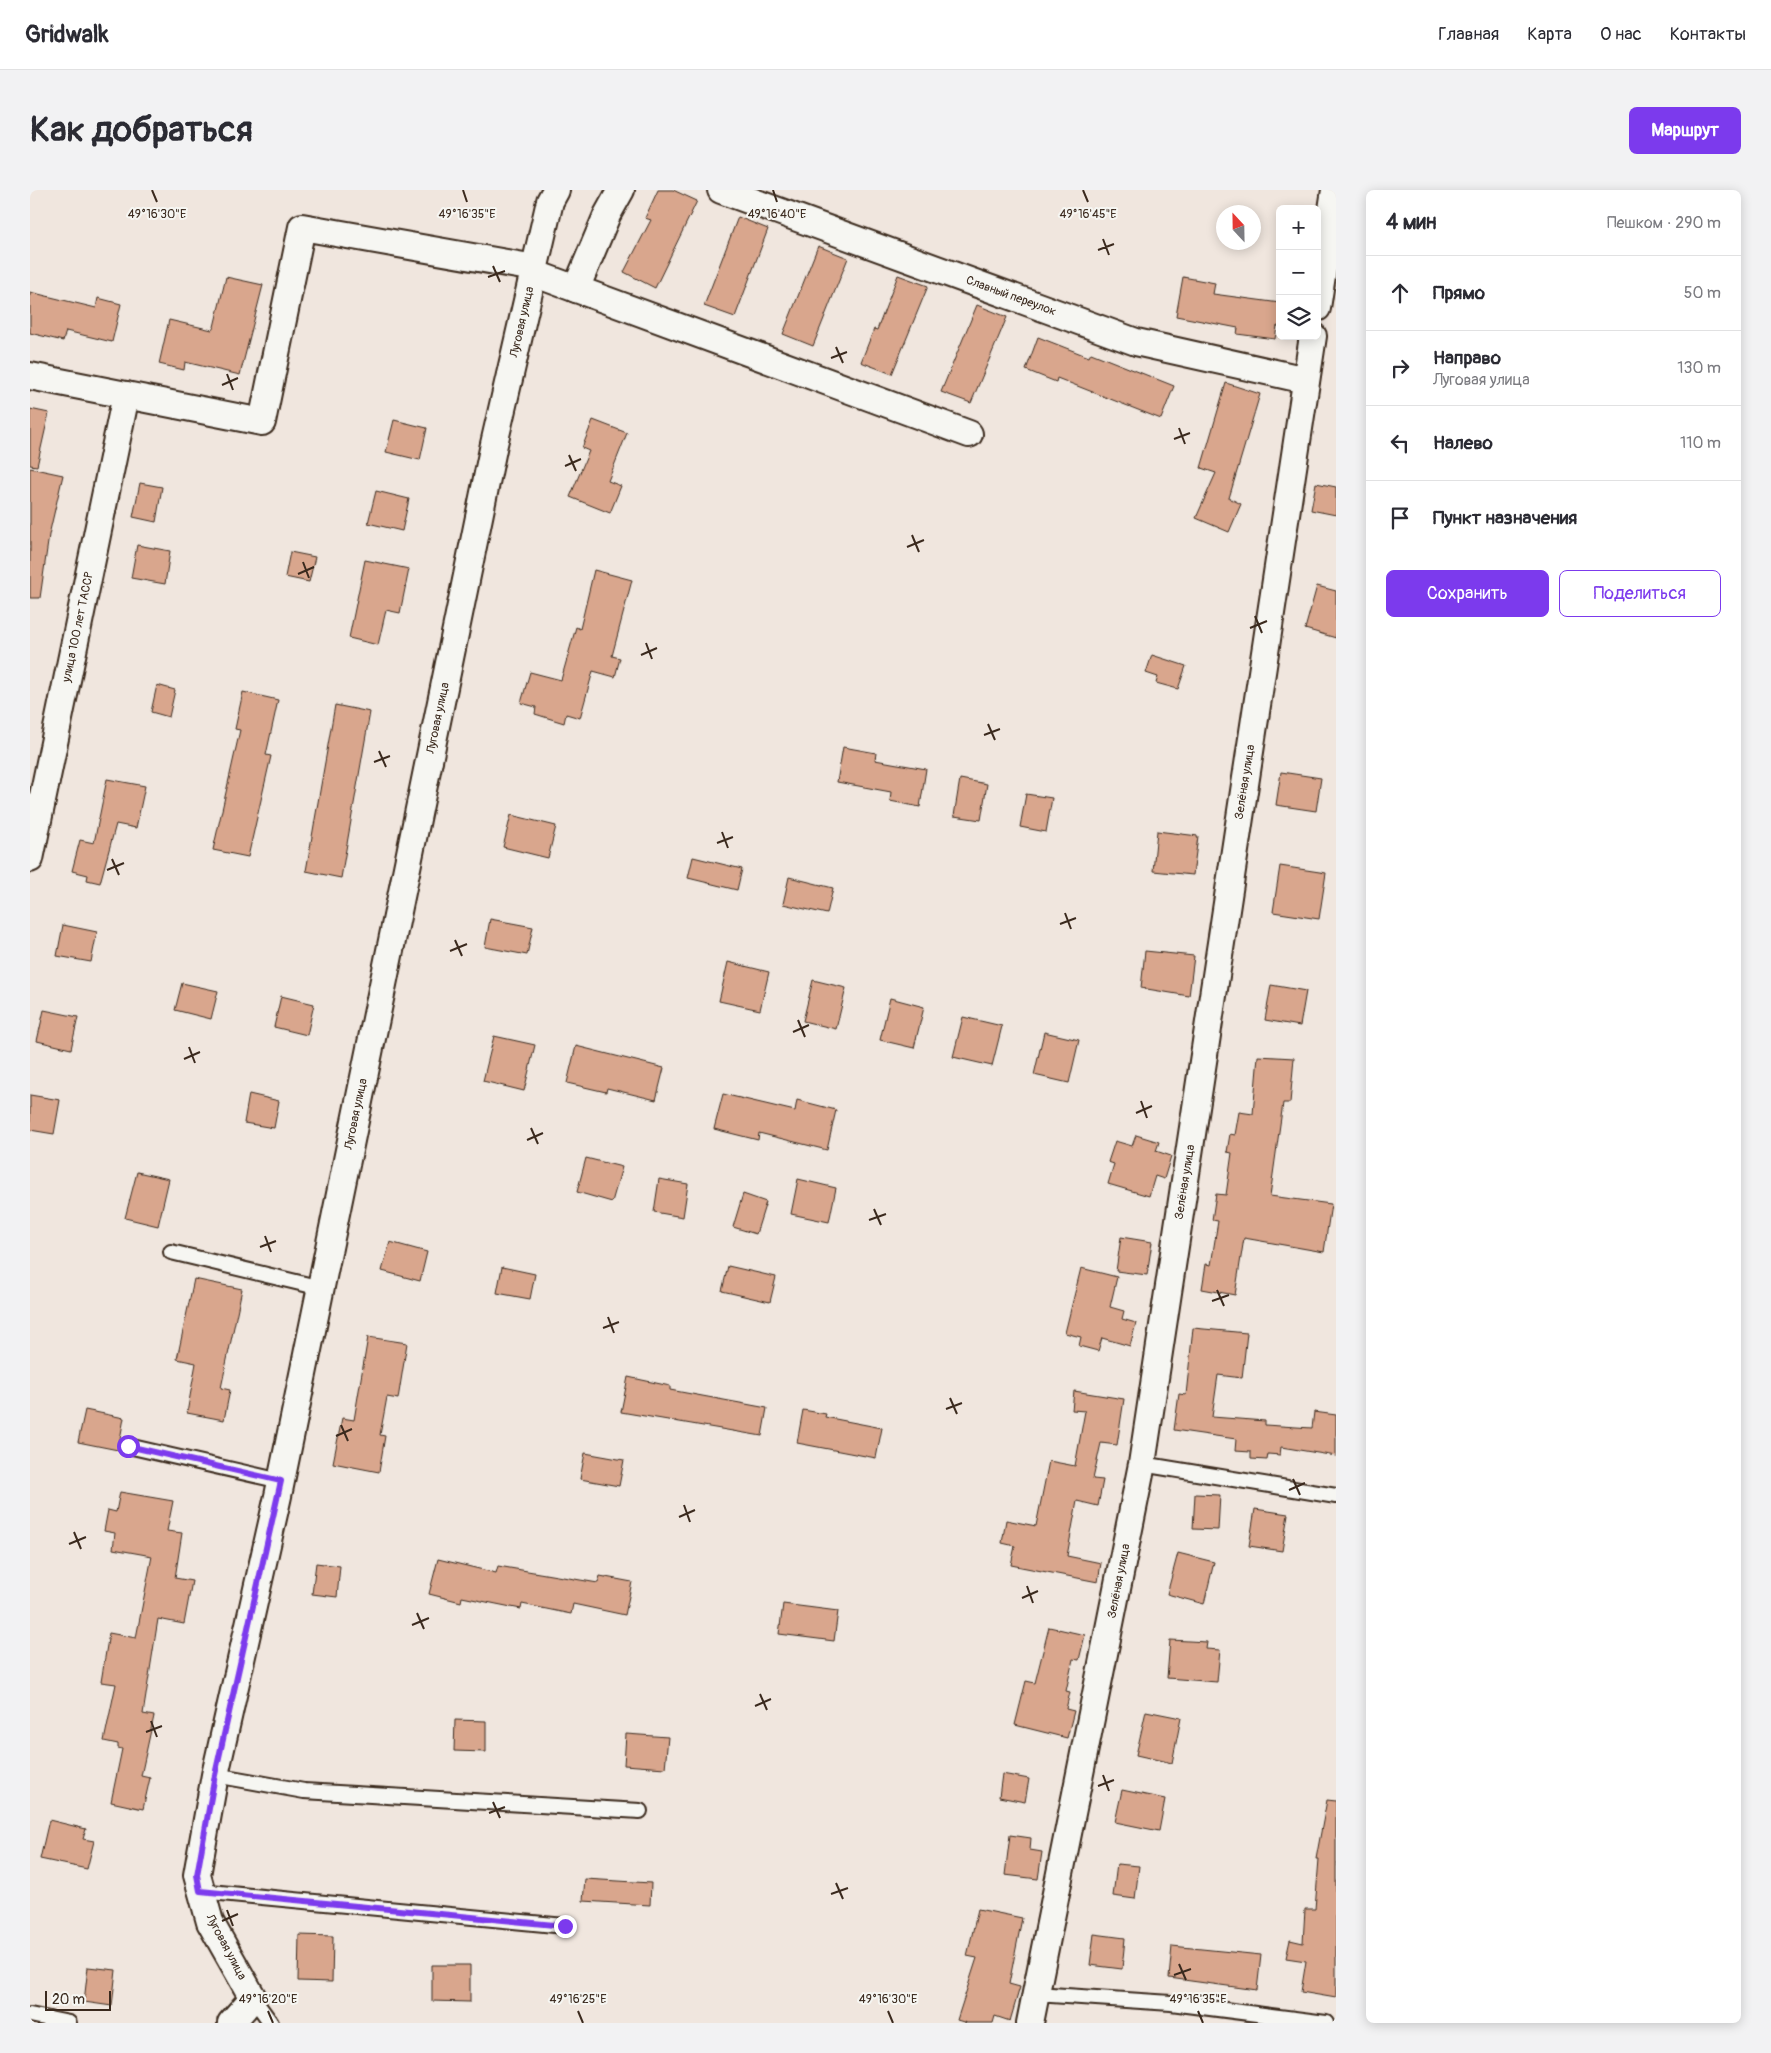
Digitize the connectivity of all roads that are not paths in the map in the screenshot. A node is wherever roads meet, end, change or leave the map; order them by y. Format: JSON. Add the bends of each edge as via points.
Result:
{"nodes":[{"id":1,"x":556,"y":190,"type":"edge"},
{"id":2,"x":621,"y":190,"type":"edge"},
{"id":3,"x":722,"y":190,"type":"edge"},
{"id":4,"x":1335,"y":190,"type":"edge"},
{"id":5,"x":534,"y":270,"type":"junction"},
{"id":6,"x":576,"y":289,"type":"junction"},
{"id":7,"x":1319,"y":295,"type":"edge"},
{"id":8,"x":1312,"y":340,"type":"edge"},
{"id":9,"x":30,"y":376,"type":"edge"},
{"id":10,"x":1306,"y":380,"type":"junction"},
{"id":11,"x":126,"y":395,"type":"junction"},
{"id":12,"x":969,"y":434,"type":"dead end"},
{"id":13,"x":46,"y":784,"type":"junction"},
{"id":14,"x":30,"y":805,"type":"edge"},
{"id":15,"x":30,"y":859,"type":"edge"},
{"id":16,"x":171,"y":1252,"type":"dead end"},
{"id":17,"x":321,"y":1288,"type":"junction"},
{"id":18,"x":128,"y":1446,"type":"dead end"},
{"id":19,"x":1142,"y":1464,"type":"junction"},
{"id":20,"x":281,"y":1481,"type":"junction"},
{"id":21,"x":1336,"y":1496,"type":"edge"},
{"id":22,"x":215,"y":1775,"type":"junction"},
{"id":23,"x":640,"y":1811,"type":"dead end"},
{"id":24,"x":200,"y":1891,"type":"junction"},
{"id":25,"x":565,"y":1926,"type":"dead end"},
{"id":26,"x":1036,"y":1994,"type":"junction"},
{"id":27,"x":253,"y":1998,"type":"junction"},
{"id":28,"x":30,"y":2014,"type":"edge"},
{"id":29,"x":69,"y":2023,"type":"edge"},
{"id":30,"x":231,"y":2023,"type":"edge"},
{"id":31,"x":271,"y":2023,"type":"edge"},
{"id":32,"x":1030,"y":2023,"type":"edge"},
{"id":33,"x":1326,"y":2023,"type":"edge"}],
"edges":[{"from":1,"to":5,"type":"street","name":"Луговая улица","via":[[550,201]]},
{"from":2,"to":6,"type":"street"},
{"from":3,"to":10,"type":"street","name":"Славный переулок","via":[[1136,342]]},
{"from":4,"to":7,"type":"street"},
{"from":5,"to":6,"type":"street"},
{"from":5,"to":11,"type":"street","via":[[302,227],[262,422]]},
{"from":5,"to":17,"type":"street","name":"Луговая улица","via":[[494,444]]},
{"from":6,"to":12,"type":"street"},
{"from":8,"to":10,"type":"street","name":"Зелёная улица"},
{"from":9,"to":11,"type":"street"},
{"from":10,"to":19,"type":"street","name":"Зелёная улица"},
{"from":11,"to":13,"type":"street","name":"улица 100 лет ТАССР"},
{"from":13,"to":14,"type":"street"},
{"from":13,"to":15,"type":"street","name":"улица 100 лет ТАССР"},
{"from":16,"to":17,"type":"lane"},
{"from":17,"to":20,"type":"street","name":"Луговая улица"},
{"from":18,"to":20,"type":"lane"},
{"from":19,"to":21,"type":"lane"},
{"from":19,"to":26,"type":"street","name":"Зелёная улица"},
{"from":20,"to":22,"type":"street","name":"Луговая улица"},
{"from":22,"to":23,"type":"lane","via":[[304,1791]]},
{"from":22,"to":24,"type":"street","name":"Луговая улица","via":[[197,1875]]},
{"from":24,"to":25,"type":"lane"},
{"from":24,"to":27,"type":"street","name":"Луговая улица","via":[[210,1922]]},
{"from":26,"to":32,"type":"street","name":"Зелёная улица"},
{"from":26,"to":33,"type":"lane","via":[[1171,2004]]},
{"from":27,"to":30,"type":"street"},
{"from":27,"to":31,"type":"lane"},
{"from":28,"to":29,"type":"lane"}]}
